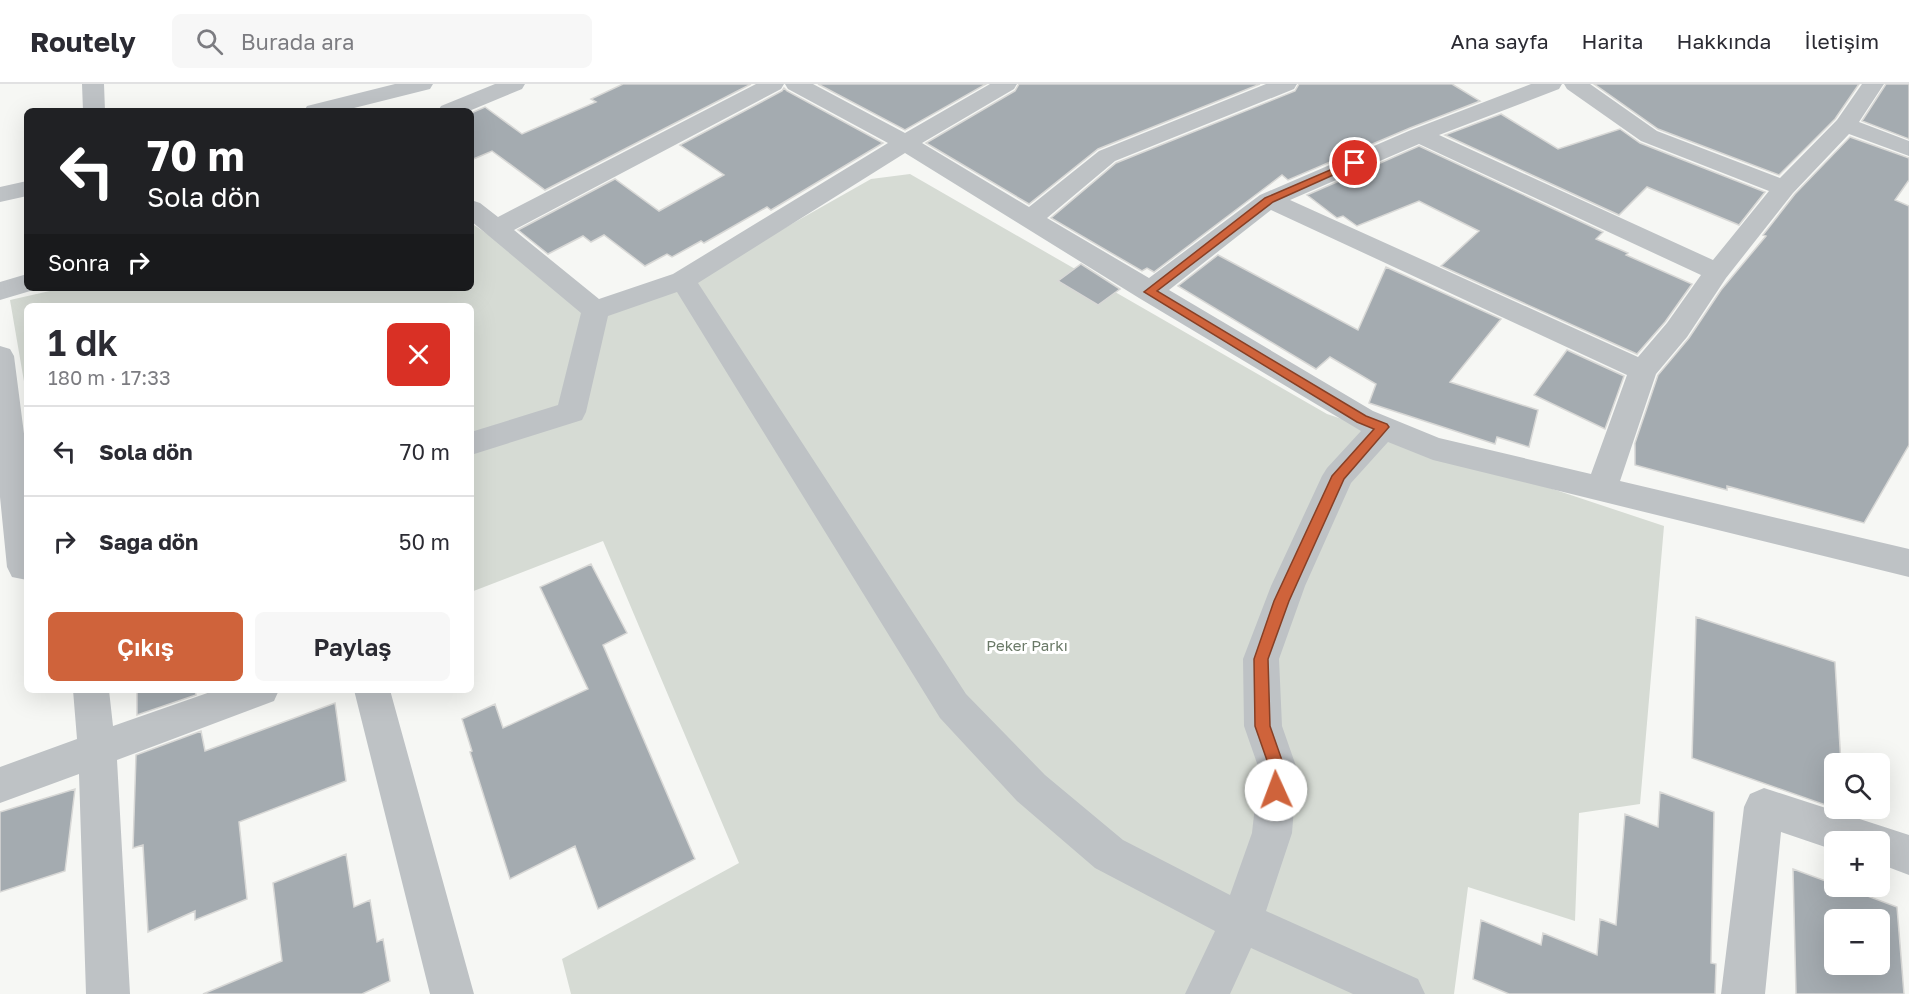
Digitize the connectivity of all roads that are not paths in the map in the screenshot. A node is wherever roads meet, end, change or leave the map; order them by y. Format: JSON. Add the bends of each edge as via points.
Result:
{"nodes":[{"id":1,"x":93,"y":84,"type":"edge"},
{"id":2,"x":422,"y":84,"type":"edge"},
{"id":3,"x":514,"y":84,"type":"edge"},
{"id":4,"x":773,"y":84,"type":"edge"},
{"id":5,"x":796,"y":84,"type":"edge"},
{"id":6,"x":1006,"y":84,"type":"edge"},
{"id":7,"x":1286,"y":84,"type":"edge"},
{"id":8,"x":1551,"y":84,"type":"edge"},
{"id":9,"x":1575,"y":84,"type":"edge"},
{"id":10,"x":1872,"y":84,"type":"edge"},
{"id":11,"x":94,"y":108,"type":"edge"},
{"id":12,"x":327,"y":108,"type":"edge"},
{"id":13,"x":456,"y":108,"type":"edge"},
{"id":14,"x":1845,"y":125,"type":"junction"},
{"id":15,"x":1419,"y":135,"type":"junction"},
{"id":16,"x":905,"y":143,"type":"junction"},
{"id":17,"x":1909,"y":149,"type":"edge"},
{"id":18,"x":1784,"y":188,"type":"junction"},
{"id":19,"x":24,"y":189,"type":"edge"},
{"id":20,"x":0,"y":195,"type":"edge"},
{"id":21,"x":1269,"y":200,"type":"junction"},
{"id":22,"x":474,"y":210,"type":"edge"},
{"id":23,"x":1029,"y":220,"type":"junction"},
{"id":24,"x":498,"y":228,"type":"junction"},
{"id":25,"x":1717,"y":272,"type":"junction"},
{"id":26,"x":683,"y":280,"type":"junction"},
{"id":27,"x":24,"y":284,"type":"edge"},
{"id":28,"x":0,"y":291,"type":"edge"},
{"id":29,"x":1149,"y":292,"type":"junction"},
{"id":30,"x":595,"y":310,"type":"junction"},
{"id":31,"x":0,"y":356,"type":"edge"},
{"id":32,"x":1643,"y":371,"type":"junction"},
{"id":33,"x":1383,"y":427,"type":"junction"},
{"id":34,"x":474,"y":443,"type":"edge"},
{"id":35,"x":1601,"y":489,"type":"junction"},
{"id":36,"x":1909,"y":563,"type":"edge"},
{"id":37,"x":17,"y":570,"type":"edge"},
{"id":38,"x":91,"y":693,"type":"edge"},
{"id":39,"x":253,"y":693,"type":"edge"},
{"id":40,"x":373,"y":693,"type":"edge"},
{"id":41,"x":97,"y":749,"type":"junction"},
{"id":42,"x":0,"y":785,"type":"edge"},
{"id":43,"x":1836,"y":831,"type":"edge"},
{"id":44,"x":1890,"y":848,"type":"edge"},
{"id":45,"x":1909,"y":855,"type":"edge"},
{"id":46,"x":1242,"y":921,"type":"junction"},
{"id":47,"x":108,"y":994,"type":"edge"},
{"id":48,"x":452,"y":994,"type":"edge"},
{"id":49,"x":1207,"y":994,"type":"edge"},
{"id":50,"x":1402,"y":994,"type":"edge"},
{"id":51,"x":1743,"y":994,"type":"edge"}],
"edges":[{"from":1,"to":11,"type":"street"},
{"from":2,"to":12,"type":"street"},
{"from":3,"to":13,"type":"street"},
{"from":4,"to":24,"type":"street"},
{"from":5,"to":16,"type":"street"},
{"from":6,"to":16,"type":"street"},
{"from":7,"to":23,"type":"street","via":[[1107,156]]},
{"from":8,"to":15,"type":"street"},
{"from":9,"to":18,"type":"street","via":[[1649,136]]},
{"from":10,"to":14,"type":"street"},
{"from":14,"to":17,"type":"street"},
{"from":14,"to":18,"type":"street"},
{"from":15,"to":21,"type":"street"},
{"from":15,"to":25,"type":"street"},
{"from":16,"to":23,"type":"street"},
{"from":16,"to":26,"type":"street"},
{"from":18,"to":25,"type":"street"},
{"from":19,"to":20,"type":"street"},
{"from":21,"to":29,"type":"street"},
{"from":21,"to":32,"type":"street"},
{"from":22,"to":24,"type":"street"},
{"from":23,"to":29,"type":"street"},
{"from":24,"to":30,"type":"street"},
{"from":25,"to":32,"type":"street"},
{"from":26,"to":30,"type":"street"},
{"from":26,"to":46,"type":"street","via":[[953,706],[1031,788],[1109,854]]},
{"from":27,"to":28,"type":"street"},
{"from":29,"to":33,"type":"street","via":[[1362,419]]},
{"from":30,"to":34,"type":"street","via":[[571,412]]},
{"from":31,"to":37,"type":"street"},
{"from":32,"to":35,"type":"street"},
{"from":33,"to":35,"type":"street","via":[[1433,448]]},
{"from":33,"to":46,"type":"street","via":[[1338,476],[1279,606],[1261,659],[1263,726],[1278,769],[1272,833]]},
{"from":35,"to":36,"type":"street"},
{"from":38,"to":41,"type":"street"},
{"from":39,"to":41,"type":"street"},
{"from":40,"to":48,"type":"street"},
{"from":41,"to":42,"type":"street"},
{"from":41,"to":47,"type":"street"},
{"from":43,"to":51,"type":"street","via":[[1764,807]]},
{"from":44,"to":45,"type":"street"},
{"from":46,"to":49,"type":"street"},
{"from":46,"to":50,"type":"street"}]}
